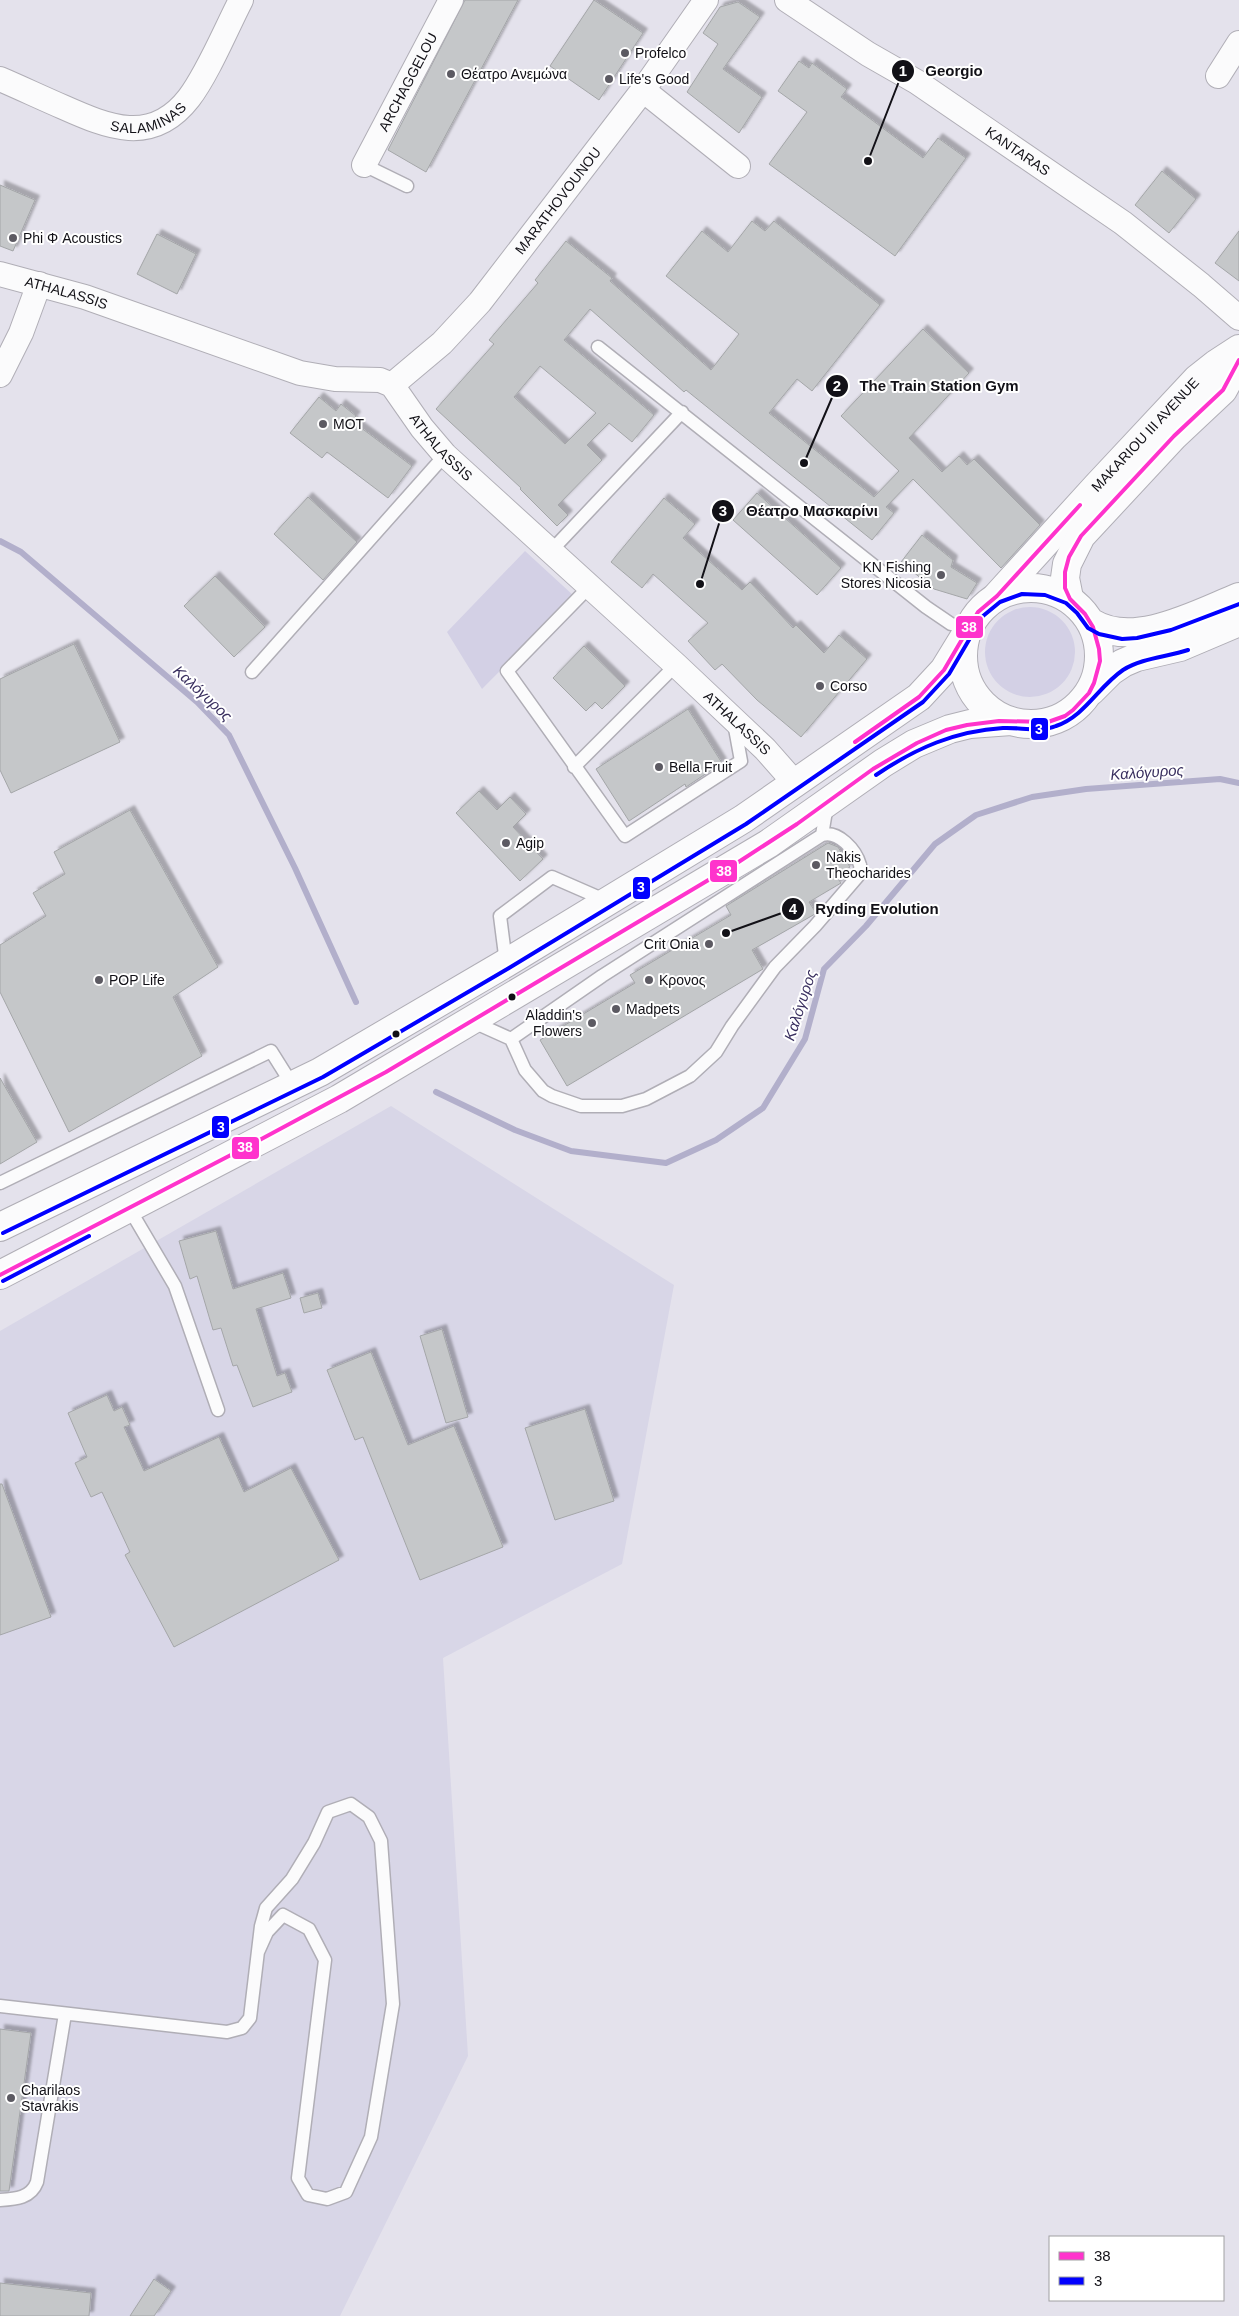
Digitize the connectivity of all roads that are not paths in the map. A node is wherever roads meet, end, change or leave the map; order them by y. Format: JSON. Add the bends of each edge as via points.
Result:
{"nodes":[{"id":1,"x":240,"y":0,"type":"edge"},
{"id":2,"x":451,"y":0,"type":"edge"},
{"id":3,"x":706,"y":0,"type":"edge"},
{"id":4,"x":788,"y":1,"type":"edge"},
{"id":5,"x":1239,"y":43,"type":"edge"},
{"id":6,"x":1218,"y":76,"type":"dead end"},
{"id":7,"x":0,"y":79,"type":"edge"},
{"id":8,"x":643,"y":90,"type":"junction"},
{"id":9,"x":364,"y":165,"type":"joint"},
{"id":10,"x":738,"y":166,"type":"dead end"},
{"id":11,"x":407,"y":186,"type":"dead end"},
{"id":12,"x":0,"y":274,"type":"edge"},
{"id":13,"x":39,"y":284,"type":"junction"},
{"id":14,"x":1239,"y":318,"type":"edge"},
{"id":15,"x":598,"y":347,"type":"dead end"},
{"id":16,"x":1239,"y":349,"type":"edge"},
{"id":17,"x":1239,"y":360,"type":"edge"},
{"id":18,"x":0,"y":375,"type":"edge"},
{"id":19,"x":392,"y":385,"type":"junction"},
{"id":20,"x":682,"y":412,"type":"junction"},
{"id":21,"x":445,"y":455,"type":"junction"},
{"id":22,"x":551,"y":551,"type":"junction"},
{"id":23,"x":590,"y":586,"type":"junction"},
{"id":24,"x":997,"y":596,"type":"junction"},
{"id":25,"x":1239,"y":597,"type":"edge"},
{"id":26,"x":1069,"y":598,"type":"junction"},
{"id":27,"x":1239,"y":622,"type":"edge"},
{"id":28,"x":1092,"y":623,"type":"junction"},
{"id":29,"x":968,"y":631,"type":"junction"},
{"id":30,"x":676,"y":665,"type":"junction"},
{"id":31,"x":252,"y":672,"type":"dead end"},
{"id":32,"x":1090,"y":692,"type":"junction"},
{"id":33,"x":733,"y":718,"type":"junction"},
{"id":34,"x":1011,"y":721,"type":"junction"},
{"id":35,"x":574,"y":767,"type":"junction"},
{"id":36,"x":795,"y":783,"type":"junction"},
{"id":37,"x":828,"y":802,"type":"junction"},
{"id":38,"x":822,"y":835,"type":"junction"},
{"id":39,"x":609,"y":901,"type":"junction"},
{"id":40,"x":506,"y":963,"type":"junction"},
{"id":41,"x":471,"y":1021,"type":"junction"},
{"id":42,"x":510,"y":1040,"type":"junction"},
{"id":43,"x":293,"y":1086,"type":"junction"},
{"id":44,"x":0,"y":1183,"type":"edge"},
{"id":45,"x":129,"y":1208,"type":"junction"},
{"id":46,"x":0,"y":1227,"type":"edge"},
{"id":47,"x":0,"y":1275,"type":"edge"},
{"id":48,"x":218,"y":1410,"type":"dead end"},
{"id":49,"x":258,"y":1952,"type":"junction"},
{"id":50,"x":0,"y":2006,"type":"edge"},
{"id":51,"x":65,"y":2014,"type":"junction"},
{"id":52,"x":0,"y":2200,"type":"edge"}],
"edges":[{"from":1,"to":7,"type":"street","name":"SALAMINAS","via":[[190,96],[178,111],[155,124],[136,129],[106,125]]},
{"from":2,"to":9,"type":"street","name":"ARCHAGGELOU"},
{"from":3,"to":8,"type":"street","name":"MARATHOVOUNOU"},
{"from":4,"to":14,"type":"street","name":"KANTARAS","via":[[917,82],[1123,223]]},
{"from":5,"to":6,"type":"street"},
{"from":8,"to":10,"type":"street"},
{"from":8,"to":19,"type":"street","name":"MARATHOVOUNOU","via":[[480,302],[442,343]]},
{"from":9,"to":11,"type":"lane"},
{"from":12,"to":13,"type":"street","name":"ATHALASSIS"},
{"from":13,"to":18,"type":"street","via":[[21,333]]},
{"from":13,"to":19,"type":"street","name":"ATHALASSIS","via":[[85,297],[300,373],[335,379],[380,380]]},
{"from":15,"to":20,"type":"lane"},
{"from":16,"to":24,"type":"main road","name":"MAKARIOU III AVENUE","via":[[1197,379]]},
{"from":17,"to":26,"type":"main road","name":"MAKARIOU III AVENUE","via":[[1223,390],[1174,436],[1081,536],[1065,571]]},
{"from":19,"to":21,"type":"street","name":"ATHALASSIS"},
{"from":20,"to":22,"type":"lane"},
{"from":20,"to":29,"type":"lane","via":[[926,607]]},
{"from":21,"to":22,"type":"street","name":"ATHALASSIS"},
{"from":21,"to":31,"type":"lane"},
{"from":22,"to":23,"type":"street","name":"ATHALASSIS"},
{"from":23,"to":30,"type":"street","name":"ATHALASSIS"},
{"from":23,"to":35,"type":"lane","via":[[507,671]]},
{"from":24,"to":26,"type":"main road","via":[[1034,587],[1046,588]]},
{"from":24,"to":29,"type":"main road","via":[[978,612]]},
{"from":25,"to":28,"type":"main road","via":[[1170,624],[1136,632],[1111,632]]},
{"from":26,"to":28,"type":"main road"},
{"from":27,"to":32,"type":"main road","via":[[1180,647],[1122,663]]},
{"from":28,"to":32,"type":"main road","via":[[1100,658]]},
{"from":29,"to":34,"type":"main road","via":[[963,661],[971,687],[987,708]]},
{"from":29,"to":36,"type":"main road","via":[[944,670],[919,697]]},
{"from":30,"to":33,"type":"street","name":"ATHALASSIS"},
{"from":30,"to":35,"type":"lane"},
{"from":32,"to":34,"type":"main road","via":[[1075,709],[1055,720],[1034,724]]},
{"from":33,"to":35,"type":"lane","via":[[741,761],[625,836]]},
{"from":33,"to":36,"type":"street","name":"ATHALASSIS"},
{"from":34,"to":37,"type":"main road","via":[[970,724],[931,736],[883,763]]},
{"from":36,"to":39,"type":"main road"},
{"from":37,"to":38,"type":"lane"},
{"from":37,"to":41,"type":"main road","via":[[761,848]]},
{"from":38,"to":42,"type":"lane","via":[[610,971]]},
{"from":38,"to":42,"type":"lane","via":[[828,833],[839,837],[855,854],[861,866],[858,876],[775,967],[716,1052],[690,1076],[646,1099],[622,1106],[581,1106],[544,1091],[524,1070]]},
{"from":39,"to":40,"type":"main road"},
{"from":39,"to":40,"type":"lane","via":[[552,877],[500,916]]},
{"from":40,"to":43,"type":"main road"},
{"from":41,"to":42,"type":"lane"},
{"from":41,"to":45,"type":"main road","via":[[339,1099]]},
{"from":43,"to":44,"type":"lane","via":[[271,1051]]},
{"from":43,"to":46,"type":"main road"},
{"from":45,"to":47,"type":"main road"},
{"from":45,"to":48,"type":"lane","via":[[175,1286]]},
{"from":49,"to":49,"type":"lane","via":[[266,1908],[292,1879],[328,1812],[350,1804],[369,1817],[381,1841],[393,2004],[370,2137],[346,2192],[327,2199],[308,2195],[298,2178],[325,1960],[309,1930],[283,1915],[267,1932]]},
{"from":49,"to":51,"type":"lane","via":[[250,2018],[242,2028],[227,2032]]},
{"from":50,"to":51,"type":"lane"},
{"from":51,"to":52,"type":"lane","via":[[37,2182],[34,2190],[19,2198]]}]}
